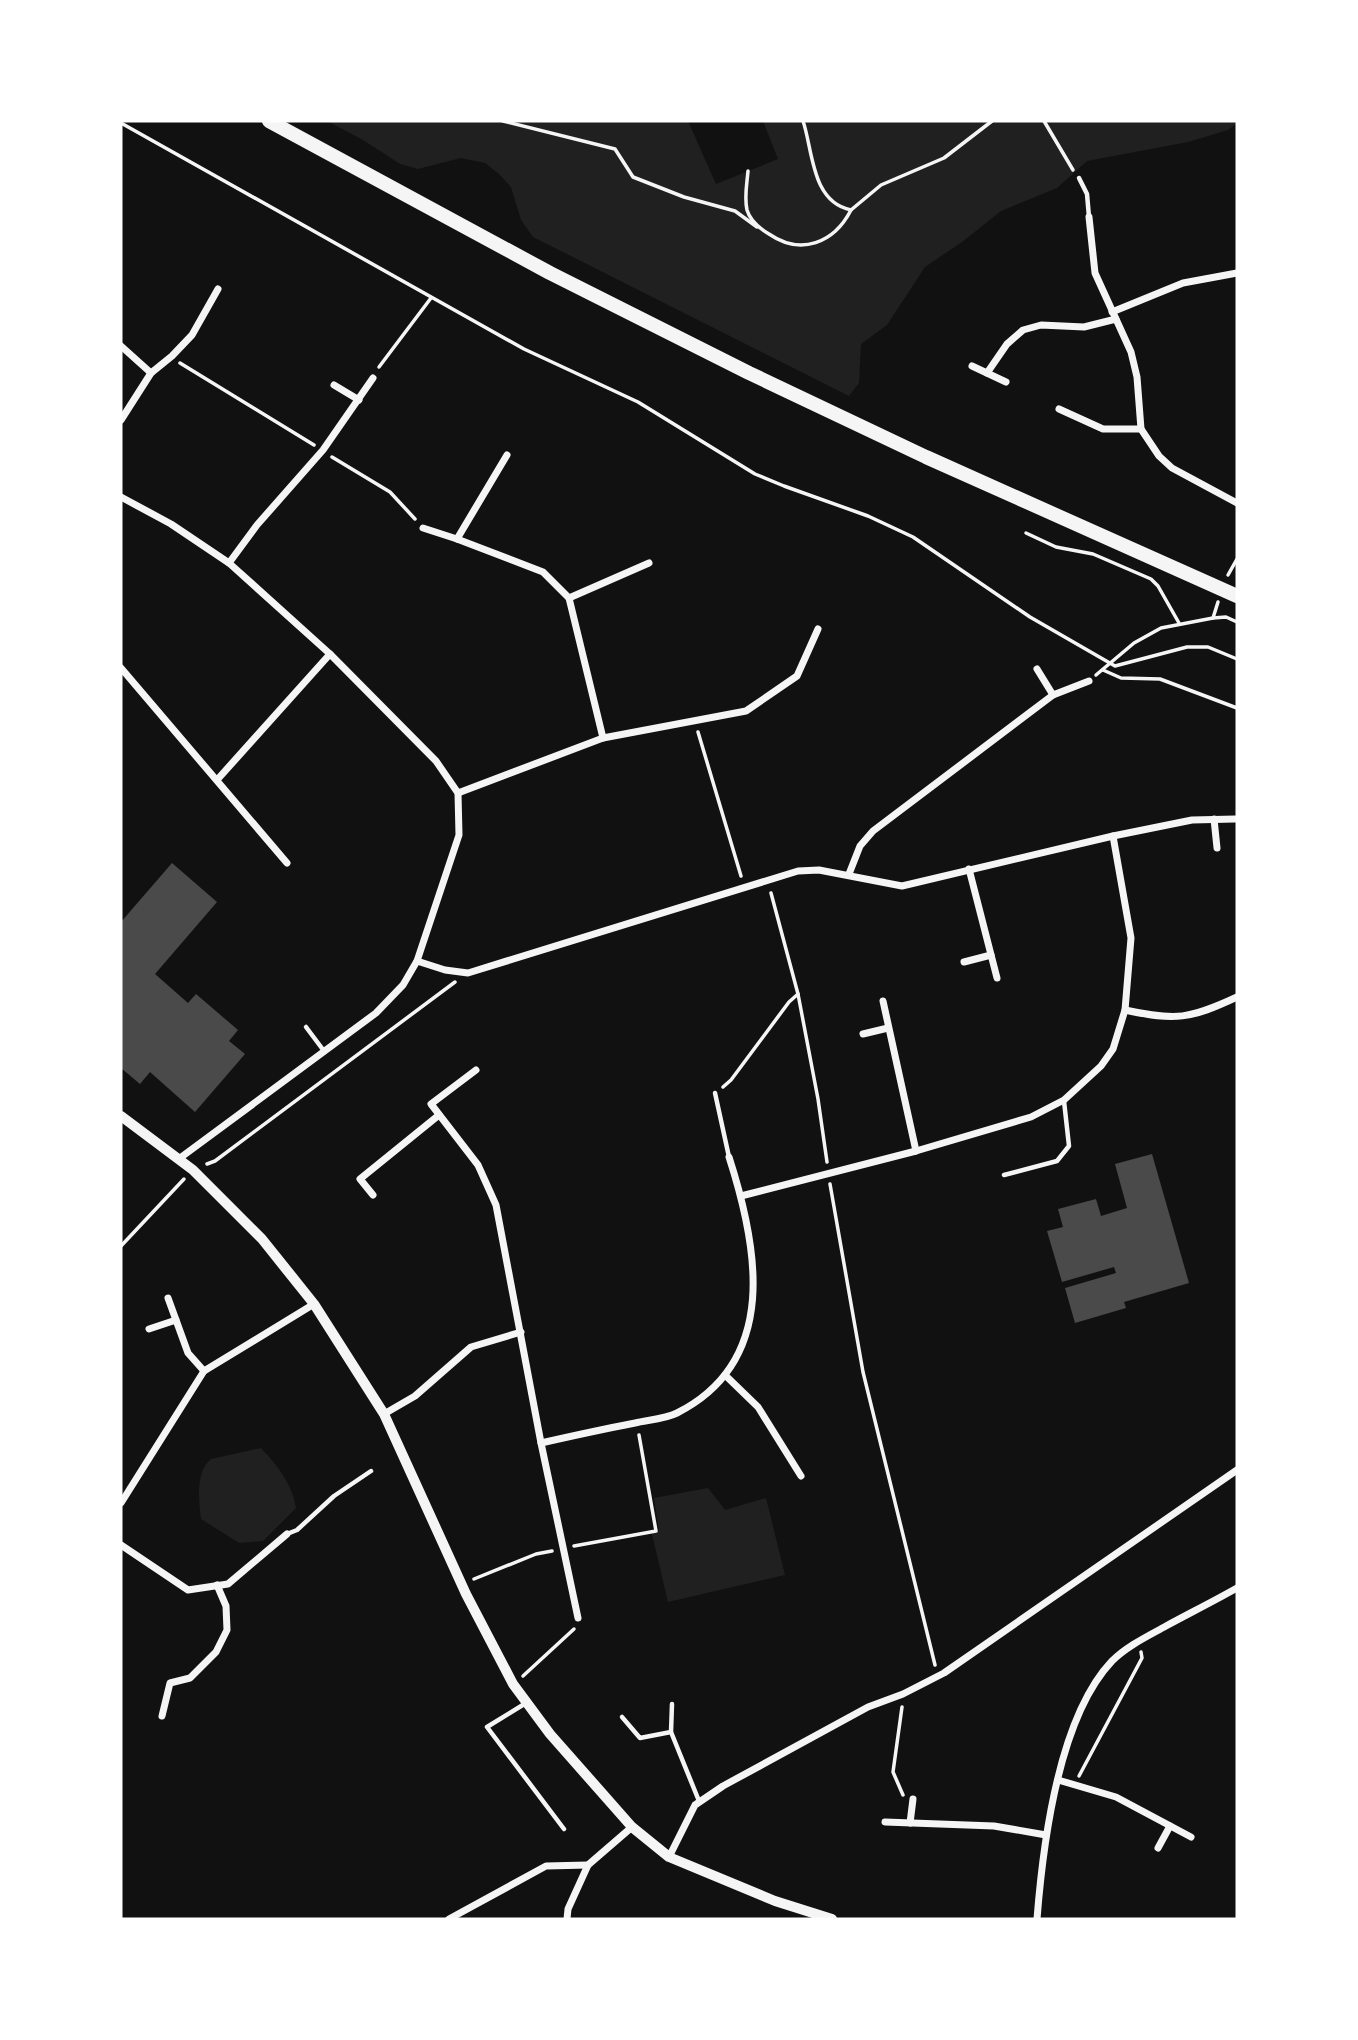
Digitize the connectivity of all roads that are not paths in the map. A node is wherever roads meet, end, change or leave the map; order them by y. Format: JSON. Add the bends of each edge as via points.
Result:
{"nodes":[{"id":1,"x":269,"y":121,"type":"edge"},
{"id":2,"x":1079,"y":178,"type":"road end"},
{"id":3,"x":1089,"y":217,"type":"joint"},
{"id":4,"x":1237,"y":273,"type":"edge"},
{"id":5,"x":218,"y":289,"type":"dead end"},
{"id":6,"x":1114,"y":316,"type":"junction"},
{"id":7,"x":121,"y":346,"type":"edge"},
{"id":8,"x":972,"y":366,"type":"dead end"},
{"id":9,"x":151,"y":373,"type":"junction"},
{"id":10,"x":987,"y":373,"type":"junction"},
{"id":11,"x":373,"y":378,"type":"road end"},
{"id":12,"x":1006,"y":383,"type":"dead end"},
{"id":13,"x":334,"y":385,"type":"dead end"},
{"id":14,"x":359,"y":400,"type":"junction"},
{"id":15,"x":1059,"y":410,"type":"dead end"},
{"id":16,"x":121,"y":420,"type":"edge"},
{"id":17,"x":1141,"y":429,"type":"junction"},
{"id":18,"x":508,"y":455,"type":"dead end"},
{"id":19,"x":121,"y":498,"type":"edge"},
{"id":20,"x":1237,"y":503,"type":"edge"},
{"id":21,"x":423,"y":528,"type":"road end"},
{"id":22,"x":457,"y":538,"type":"junction"},
{"id":23,"x":229,"y":563,"type":"junction"},
{"id":24,"x":649,"y":563,"type":"dead end"},
{"id":25,"x":1237,"y":596,"type":"edge"},
{"id":26,"x":569,"y":598,"type":"junction"},
{"id":27,"x":818,"y":629,"type":"dead end"},
{"id":28,"x":330,"y":654,"type":"junction"},
{"id":29,"x":121,"y":668,"type":"edge"},
{"id":30,"x":1037,"y":669,"type":"dead end"},
{"id":31,"x":1089,"y":681,"type":"road end"},
{"id":32,"x":1053,"y":695,"type":"junction"},
{"id":33,"x":603,"y":738,"type":"junction"},
{"id":34,"x":216,"y":780,"type":"junction"},
{"id":35,"x":458,"y":793,"type":"junction"},
{"id":36,"x":1214,"y":819,"type":"junction"},
{"id":37,"x":1236,"y":819,"type":"edge"},
{"id":38,"x":1114,"y":836,"type":"junction"},
{"id":39,"x":1217,"y":848,"type":"dead end"},
{"id":40,"x":287,"y":863,"type":"dead end"},
{"id":41,"x":969,"y":869,"type":"junction"},
{"id":42,"x":849,"y":874,"type":"junction"},
{"id":43,"x":991,"y":955,"type":"junction"},
{"id":44,"x":417,"y":961,"type":"junction"},
{"id":45,"x":964,"y":962,"type":"dead end"},
{"id":46,"x":997,"y":978,"type":"dead end"},
{"id":47,"x":1237,"y":997,"type":"edge"},
{"id":48,"x":883,"y":1001,"type":"dead end"},
{"id":49,"x":1125,"y":1010,"type":"junction"},
{"id":50,"x":306,"y":1027,"type":"dead end"},
{"id":51,"x":888,"y":1028,"type":"junction"},
{"id":52,"x":863,"y":1034,"type":"dead end"},
{"id":53,"x":324,"y":1051,"type":"junction"},
{"id":54,"x":476,"y":1070,"type":"dead end"},
{"id":55,"x":715,"y":1093,"type":"road end"},
{"id":56,"x":1064,"y":1100,"type":"junction"},
{"id":57,"x":439,"y":1115,"type":"junction"},
{"id":58,"x":121,"y":1116,"type":"edge"},
{"id":59,"x":916,"y":1151,"type":"junction"},
{"id":60,"x":729,"y":1157,"type":"joint"},
{"id":61,"x":180,"y":1158,"type":"junction"},
{"id":62,"x":1003,"y":1175,"type":"dead end"},
{"id":63,"x":373,"y":1195,"type":"dead end"},
{"id":64,"x":741,"y":1196,"type":"junction"},
{"id":65,"x":168,"y":1298,"type":"dead end"},
{"id":66,"x":314,"y":1304,"type":"junction"},
{"id":67,"x":176,"y":1320,"type":"junction"},
{"id":68,"x":149,"y":1329,"type":"dead end"},
{"id":69,"x":522,"y":1332,"type":"junction"},
{"id":70,"x":204,"y":1371,"type":"junction"},
{"id":71,"x":725,"y":1375,"type":"junction"},
{"id":72,"x":384,"y":1414,"type":"junction"},
{"id":73,"x":541,"y":1444,"type":"junction"},
{"id":74,"x":1237,"y":1470,"type":"edge"},
{"id":75,"x":371,"y":1471,"type":"dead end"},
{"id":76,"x":801,"y":1476,"type":"dead end"},
{"id":77,"x":121,"y":1503,"type":"edge"},
{"id":78,"x":287,"y":1534,"type":"joint"},
{"id":79,"x":121,"y":1545,"type":"edge"},
{"id":80,"x":217,"y":1586,"type":"junction"},
{"id":81,"x":1237,"y":1588,"type":"edge"},
{"id":82,"x":578,"y":1619,"type":"road end"},
{"id":83,"x":527,"y":1702,"type":"junction"},
{"id":84,"x":672,"y":1704,"type":"dead end"},
{"id":85,"x":162,"y":1716,"type":"dead end"},
{"id":86,"x":622,"y":1717,"type":"dead end"},
{"id":87,"x":671,"y":1732,"type":"junction"},
{"id":88,"x":1058,"y":1780,"type":"junction"},
{"id":89,"x":913,"y":1799,"type":"road end"},
{"id":90,"x":700,"y":1802,"type":"junction"},
{"id":91,"x":885,"y":1822,"type":"dead end"},
{"id":92,"x":910,"y":1823,"type":"junction"},
{"id":93,"x":1170,"y":1826,"type":"junction"},
{"id":94,"x":632,"y":1827,"type":"junction"},
{"id":95,"x":564,"y":1829,"type":"dead end"},
{"id":96,"x":1046,"y":1835,"type":"junction"},
{"id":97,"x":1191,"y":1837,"type":"dead end"},
{"id":98,"x":1158,"y":1848,"type":"dead end"},
{"id":99,"x":669,"y":1857,"type":"junction"},
{"id":100,"x":588,"y":1865,"type":"junction"},
{"id":101,"x":449,"y":1919,"type":"edge"},
{"id":102,"x":567,"y":1919,"type":"edge"},
{"id":103,"x":831,"y":1919,"type":"edge"},
{"id":104,"x":1037,"y":1919,"type":"edge"}],
"edges":[{"from":1,"to":25,"type":"main road","via":[[680,340],[926,457]]},
{"from":2,"to":3,"type":"lane","via":[[1087,194]]},
{"from":3,"to":6,"type":"street","via":[[1095,273]]},
{"from":4,"to":6,"type":"street","via":[[1183,283]]},
{"from":5,"to":9,"type":"street","via":[[192,335]]},
{"from":6,"to":10,"type":"street","via":[[1084,327],[1041,325],[1023,330]]},
{"from":6,"to":17,"type":"street","via":[[1137,377]]},
{"from":7,"to":9,"type":"street"},
{"from":8,"to":10,"type":"street"},
{"from":9,"to":16,"type":"street"},
{"from":10,"to":12,"type":"street"},
{"from":11,"to":14,"type":"street"},
{"from":13,"to":14,"type":"street"},
{"from":14,"to":23,"type":"street"},
{"from":15,"to":17,"type":"street","via":[[1104,429]]},
{"from":17,"to":20,"type":"street","via":[[1172,468]]},
{"from":18,"to":22,"type":"street"},
{"from":19,"to":23,"type":"street","via":[[171,524]]},
{"from":21,"to":22,"type":"street"},
{"from":22,"to":26,"type":"street","via":[[543,572]]},
{"from":23,"to":28,"type":"street"},
{"from":24,"to":26,"type":"street"},
{"from":26,"to":33,"type":"street"},
{"from":27,"to":33,"type":"street","via":[[797,676],[746,711]]},
{"from":28,"to":34,"type":"street"},
{"from":28,"to":35,"type":"street","via":[[436,761]]},
{"from":29,"to":34,"type":"street"},
{"from":30,"to":32,"type":"street"},
{"from":31,"to":32,"type":"street"},
{"from":32,"to":42,"type":"street","via":[[873,831],[860,846]]},
{"from":33,"to":35,"type":"street"},
{"from":34,"to":40,"type":"street"},
{"from":35,"to":44,"type":"street","via":[[459,835]]},
{"from":36,"to":37,"type":"street"},
{"from":36,"to":38,"type":"street"},
{"from":36,"to":39,"type":"street"},
{"from":38,"to":41,"type":"street"},
{"from":38,"to":49,"type":"street","via":[[1131,938]]},
{"from":41,"to":42,"type":"street","via":[[902,886]]},
{"from":41,"to":43,"type":"street"},
{"from":42,"to":44,"type":"street","via":[[799,871],[468,973]]},
{"from":43,"to":45,"type":"street"},
{"from":43,"to":46,"type":"street"},
{"from":44,"to":53,"type":"street","via":[[403,985],[376,1013]]},
{"from":47,"to":49,"type":"street","via":[[1206,1011],[1165,1018]]},
{"from":48,"to":51,"type":"street"},
{"from":49,"to":56,"type":"street","via":[[1113,1049]]},
{"from":50,"to":53,"type":"lane"},
{"from":51,"to":52,"type":"street"},
{"from":51,"to":59,"type":"street"},
{"from":53,"to":61,"type":"street"},
{"from":54,"to":57,"type":"street","via":[[431,1104]]},
{"from":55,"to":60,"type":"lane"},
{"from":56,"to":59,"type":"street","via":[[1001,1128]]},
{"from":56,"to":62,"type":"lane","via":[[1069,1146],[1057,1161]]},
{"from":57,"to":63,"type":"street","via":[[360,1179]]},
{"from":57,"to":69,"type":"street","via":[[478,1165],[496,1205]]},
{"from":58,"to":61,"type":"street"},
{"from":59,"to":64,"type":"street"},
{"from":60,"to":64,"type":"street"},
{"from":61,"to":66,"type":"street","via":[[262,1239]]},
{"from":64,"to":71,"type":"street","via":[[755,1284],[750,1322]]},
{"from":65,"to":67,"type":"street"},
{"from":66,"to":70,"type":"street"},
{"from":66,"to":72,"type":"street"},
{"from":67,"to":68,"type":"street"},
{"from":67,"to":70,"type":"street","via":[[188,1353]]},
{"from":69,"to":72,"type":"street","via":[[471,1347],[415,1396]]},
{"from":69,"to":73,"type":"street"},
{"from":70,"to":77,"type":"street"},
{"from":71,"to":73,"type":"street","via":[[701,1398],[674,1414]]},
{"from":71,"to":76,"type":"street","via":[[758,1407]]},
{"from":72,"to":83,"type":"street","via":[[461,1585]]},
{"from":73,"to":82,"type":"street"},
{"from":74,"to":90,"type":"street","via":[[937,1677],[867,1707]]},
{"from":75,"to":78,"type":"lane"},
{"from":78,"to":80,"type":"street","via":[[228,1584]]},
{"from":79,"to":80,"type":"street","via":[[188,1590]]},
{"from":80,"to":85,"type":"street","via":[[226,1606],[227,1630],[216,1652],[190,1678],[170,1683]]},
{"from":81,"to":88,"type":"street","via":[[1139,1640],[1113,1660],[1088,1694]]},
{"from":83,"to":94,"type":"street"},
{"from":83,"to":95,"type":"lane","via":[[487,1727]]},
{"from":84,"to":87,"type":"lane"},
{"from":86,"to":87,"type":"lane","via":[[640,1738]]},
{"from":87,"to":90,"type":"lane"},
{"from":88,"to":93,"type":"street","via":[[1116,1797]]},
{"from":88,"to":96,"type":"street"},
{"from":89,"to":92,"type":"street"},
{"from":90,"to":99,"type":"street"},
{"from":91,"to":92,"type":"street"},
{"from":92,"to":96,"type":"street","via":[[994,1826]]},
{"from":93,"to":97,"type":"street"},
{"from":93,"to":98,"type":"street"},
{"from":94,"to":99,"type":"street"},
{"from":94,"to":100,"type":"street"},
{"from":96,"to":104,"type":"street"},
{"from":99,"to":103,"type":"street"},
{"from":100,"to":101,"type":"street","via":[[546,1866]]},
{"from":100,"to":102,"type":"street"}]}
